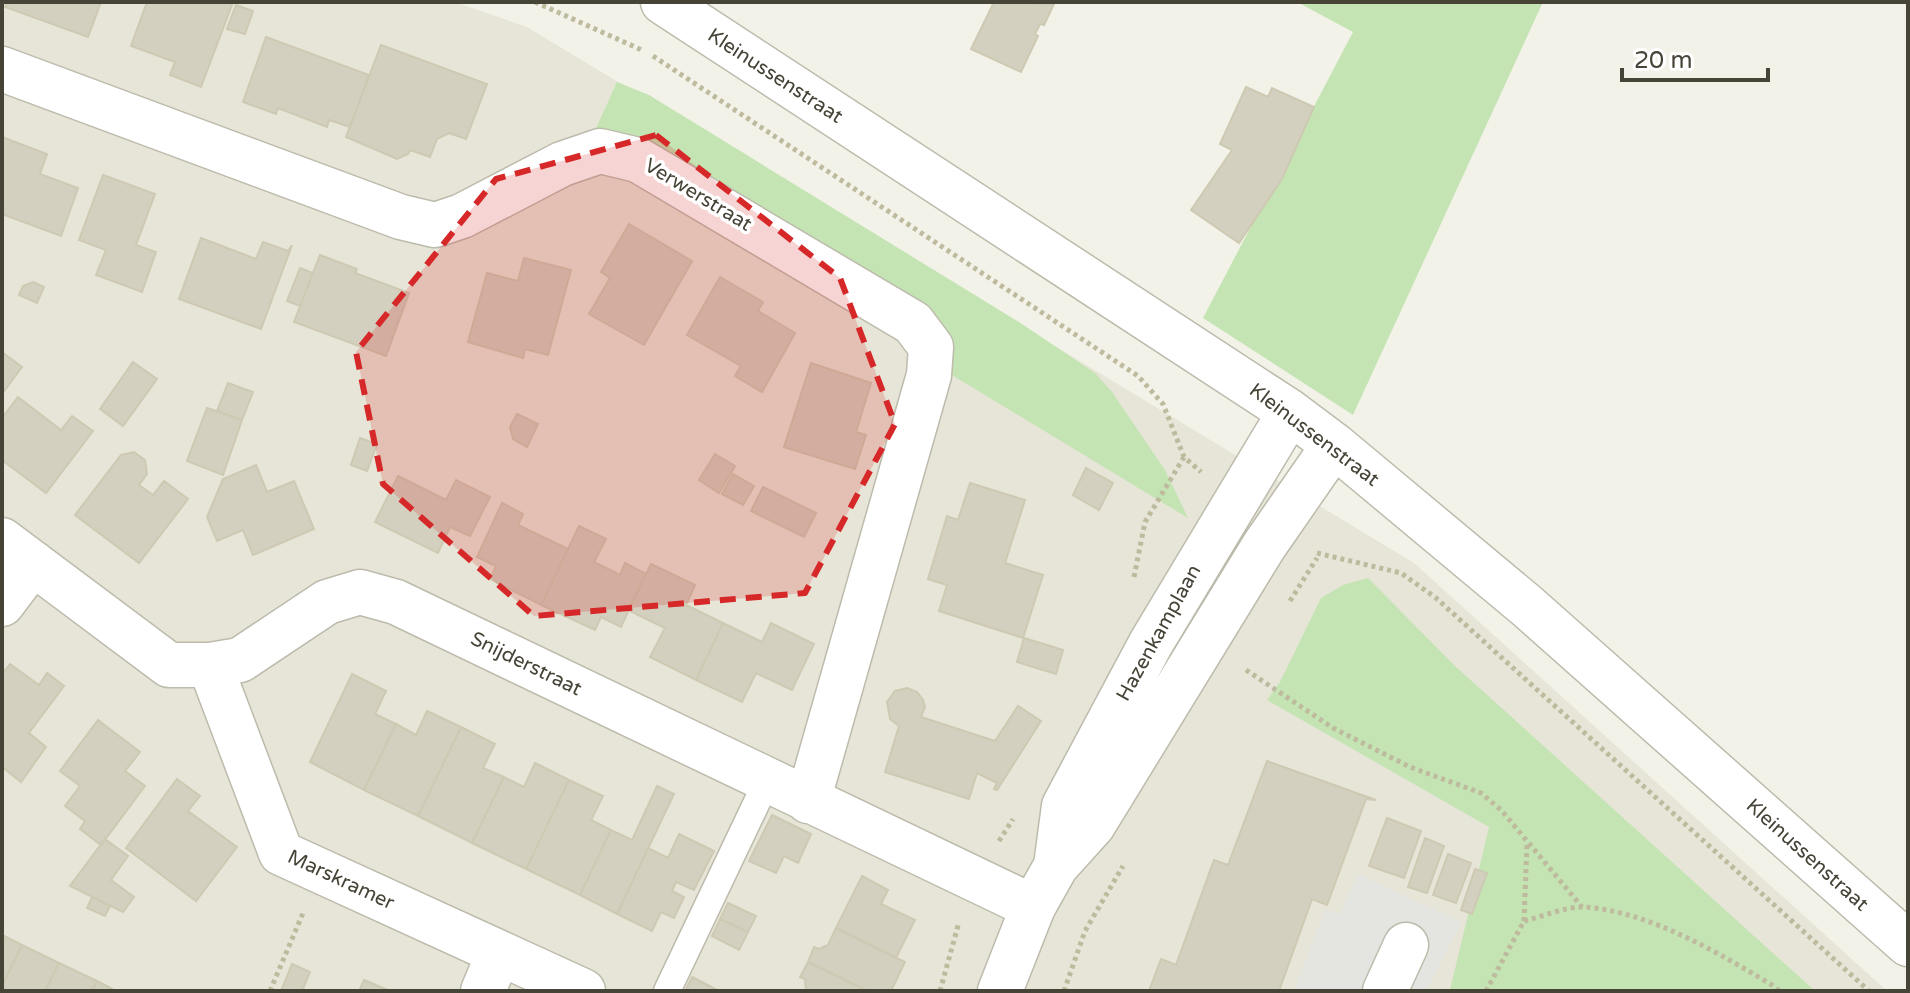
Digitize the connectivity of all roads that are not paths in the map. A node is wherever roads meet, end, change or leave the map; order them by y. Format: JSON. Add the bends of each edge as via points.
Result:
{"nodes":[{"id":1,"x":663,"y":2,"type":"edge"},
{"id":2,"x":2,"y":69,"type":"edge"},
{"id":3,"x":1290,"y":412,"type":"junction"},
{"id":4,"x":1334,"y":445,"type":"junction"},
{"id":5,"x":17,"y":551,"type":"edge"},
{"id":6,"x":2,"y":604,"type":"edge"},
{"id":7,"x":210,"y":665,"type":"junction"},
{"id":8,"x":767,"y":781,"type":"junction"},
{"id":9,"x":808,"y":801,"type":"junction"},
{"id":10,"x":1056,"y":866,"type":"junction"},
{"id":11,"x":1033,"y":907,"type":"junction"},
{"id":12,"x":1908,"y":944,"type":"edge"},
{"id":13,"x":1406,"y":945,"type":"dead end"},
{"id":14,"x":491,"y":972,"type":"edge"},
{"id":15,"x":583,"y":991,"type":"edge"},
{"id":16,"x":667,"y":991,"type":"edge"},
{"id":17,"x":1000,"y":991,"type":"edge"},
{"id":18,"x":1385,"y":991,"type":"edge"}],
"edges":[{"from":1,"to":3,"type":"street","name":"Kleinussenstraat"},
{"from":2,"to":9,"type":"street","name":"Verwerstraat","via":[[435,225],[600,151],[638,160],[913,323],[931,347],[929,375]]},
{"from":3,"to":4,"type":"street","name":"Kleinussenstraat"},
{"from":3,"to":10,"type":"street","name":"Hazenkamplaan","via":[[1151,643],[1064,806]]},
{"from":4,"to":10,"type":"street","name":"Hazenkamplaan","via":[[1264,546],[1093,825]]},
{"from":4,"to":12,"type":"street","name":"Kleinussenstraat","via":[[1527,606]]},
{"from":5,"to":6,"type":"street"},
{"from":5,"to":7,"type":"street","name":"Snijderstraat","via":[[169,665]]},
{"from":7,"to":8,"type":"street","name":"Snijderstraat","via":[[240,660],[327,602],[360,592],[396,602]]},
{"from":7,"to":14,"type":"street","name":"Marskramer","via":[[281,853]]},
{"from":8,"to":9,"type":"street","name":"Snijderstraat"},
{"from":8,"to":16,"type":"lane"},
{"from":9,"to":11,"type":"street","name":"Snijderstraat"},
{"from":10,"to":11,"type":"street","name":"Hazenkamplaan"},
{"from":11,"to":17,"type":"street","name":"Hazenkamplaan"},
{"from":13,"to":18,"type":"street"},
{"from":14,"to":15,"type":"street","name":"Marskramer"}]}
